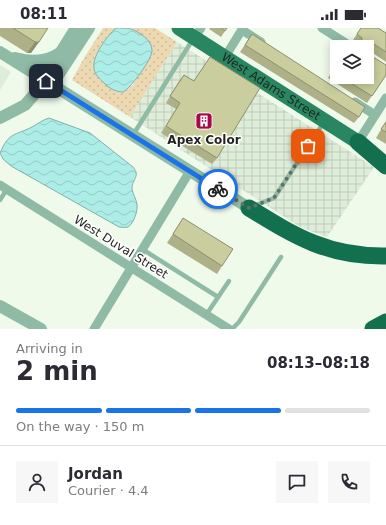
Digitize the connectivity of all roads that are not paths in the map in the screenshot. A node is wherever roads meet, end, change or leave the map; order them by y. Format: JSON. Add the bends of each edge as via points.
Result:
{"nodes":[{"id":1,"x":76,"y":28,"type":"edge"},
{"id":2,"x":89,"y":28,"type":"edge"},
{"id":3,"x":178,"y":28,"type":"edge"},
{"id":4,"x":322,"y":28,"type":"edge"},
{"id":5,"x":243,"y":29,"type":"edge"},
{"id":6,"x":197,"y":33,"type":"edge"},
{"id":7,"x":341,"y":40,"type":"edge"},
{"id":8,"x":269,"y":47,"type":"edge"},
{"id":9,"x":61,"y":52,"type":"junction"},
{"id":10,"x":2,"y":53,"type":"edge"},
{"id":11,"x":225,"y":57,"type":"junction"},
{"id":12,"x":46,"y":81,"type":"junction"},
{"id":13,"x":349,"y":98,"type":"edge"},
{"id":14,"x":386,"y":98,"type":"edge"},
{"id":15,"x":375,"y":115,"type":"junction"},
{"id":16,"x":0,"y":118,"type":"edge"},
{"id":17,"x":325,"y":121,"type":"junction"},
{"id":18,"x":132,"y":135,"type":"junction"},
{"id":19,"x":358,"y":142,"type":"junction"},
{"id":20,"x":386,"y":155,"type":"edge"},
{"id":21,"x":386,"y":166,"type":"edge"},
{"id":22,"x":190,"y":171,"type":"junction"},
{"id":23,"x":3,"y":187,"type":"edge"},
{"id":24,"x":0,"y":200,"type":"edge"},
{"id":25,"x":249,"y":208,"type":"junction"},
{"id":26,"x":142,"y":249,"type":"junction"},
{"id":27,"x":386,"y":256,"type":"edge"},
{"id":28,"x":282,"y":257,"type":"dead end"},
{"id":29,"x":131,"y":268,"type":"junction"},
{"id":30,"x":229,"y":281,"type":"dead end"},
{"id":31,"x":218,"y":298,"type":"junction"},
{"id":32,"x":0,"y":306,"type":"edge"},
{"id":33,"x":206,"y":315,"type":"junction"},
{"id":34,"x":41,"y":329,"type":"edge"},
{"id":35,"x":94,"y":329,"type":"edge"},
{"id":36,"x":229,"y":329,"type":"edge"},
{"id":37,"x":232,"y":329,"type":"edge"}],
"edges":[{"from":1,"to":9,"type":"street"},
{"from":2,"to":12,"type":"street","via":[[57,77]]},
{"from":3,"to":6,"type":"main road","name":"West Adams Street"},
{"from":4,"to":7,"type":"street"},
{"from":5,"to":8,"type":"street"},
{"from":5,"to":11,"type":"street"},
{"from":6,"to":11,"type":"main road","name":"West Adams Street"},
{"from":6,"to":18,"type":"lane"},
{"from":9,"to":10,"type":"street","via":[[48,59],[35,61]]},
{"from":9,"to":12,"type":"street","via":[[48,71]]},
{"from":10,"to":12,"type":"street"},
{"from":11,"to":17,"type":"main road","name":"West Adams Street"},
{"from":12,"to":16,"type":"street","via":[[25,104]]},
{"from":12,"to":18,"type":"street"},
{"from":13,"to":15,"type":"street"},
{"from":14,"to":15,"type":"street"},
{"from":15,"to":19,"type":"street"},
{"from":17,"to":19,"type":"main road","name":"West Adams Street"},
{"from":17,"to":25,"type":"lane","via":[[274,198]]},
{"from":18,"to":22,"type":"street"},
{"from":19,"to":20,"type":"street","name":"West Adams Street"},
{"from":19,"to":21,"type":"highway"},
{"from":22,"to":25,"type":"street"},
{"from":22,"to":26,"type":"street"},
{"from":23,"to":24,"type":"lane"},
{"from":23,"to":29,"type":"street","name":"West Duval Street"},
{"from":25,"to":27,"type":"highway","via":[[320,247],[353,254]]},
{"from":26,"to":29,"type":"street"},
{"from":26,"to":31,"type":"lane"},
{"from":28,"to":37,"type":"lane"},
{"from":29,"to":33,"type":"street","name":"West Duval Street"},
{"from":29,"to":35,"type":"street"},
{"from":30,"to":31,"type":"lane"},
{"from":31,"to":33,"type":"lane"},
{"from":32,"to":34,"type":"street"},
{"from":33,"to":36,"type":"street","name":"West Duval Street"}]}
